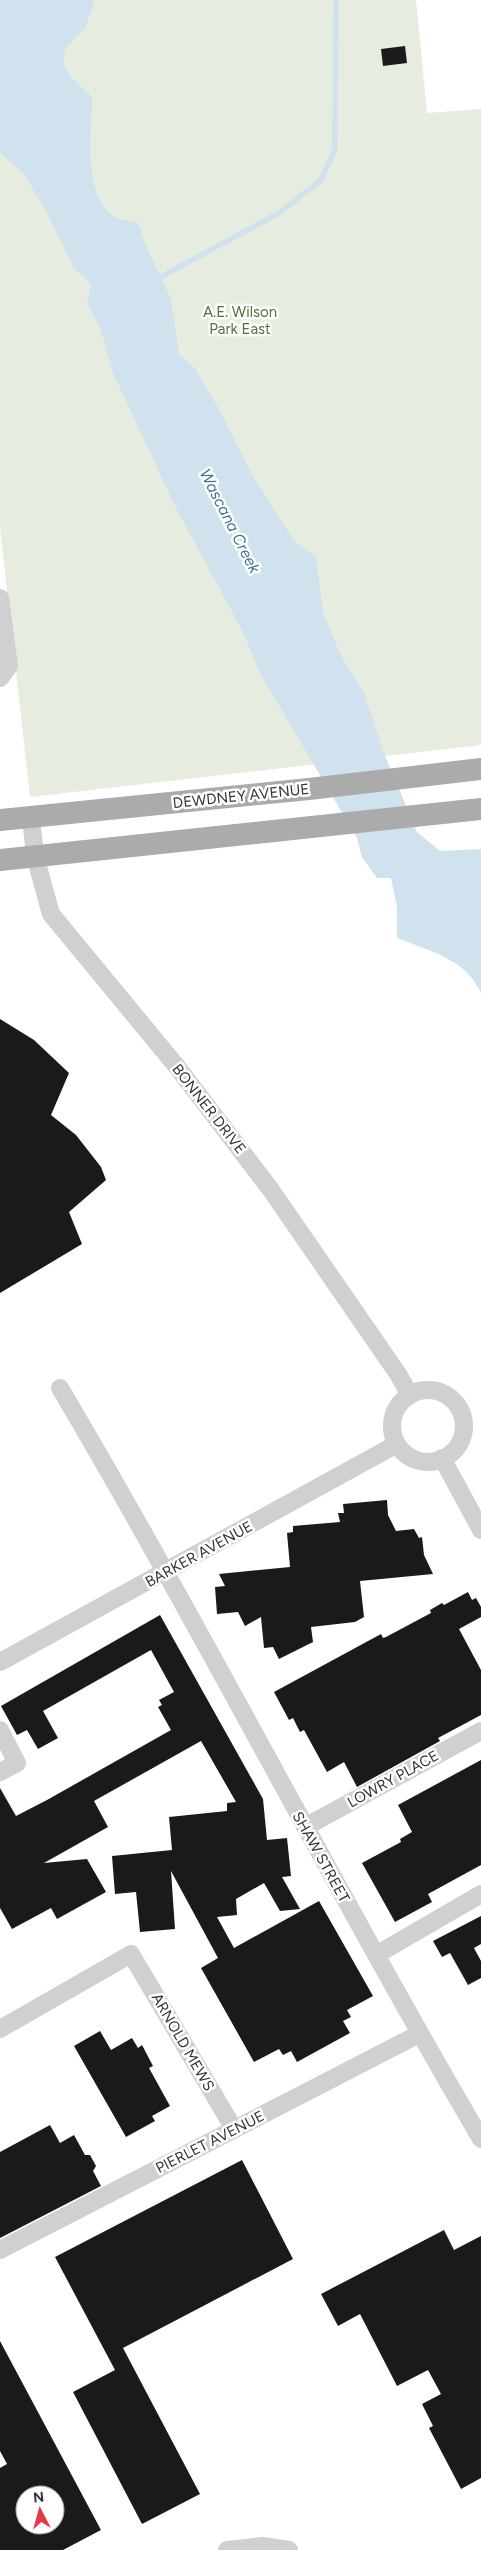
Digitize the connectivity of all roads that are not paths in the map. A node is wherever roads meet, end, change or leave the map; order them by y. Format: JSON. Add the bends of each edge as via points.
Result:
{"nodes":[{"id":1,"x":0,"y":598,"type":"edge"},
{"id":2,"x":0,"y":678,"type":"edge"},
{"id":3,"x":478,"y":769,"type":"edge"},
{"id":4,"x":479,"y":809,"type":"edge"},
{"id":5,"x":31,"y":817,"type":"junction"},
{"id":6,"x":0,"y":820,"type":"edge"},
{"id":7,"x":35,"y":856,"type":"junction"},
{"id":8,"x":0,"y":860,"type":"edge"},
{"id":9,"x":60,"y":1388,"type":"dead end"},
{"id":10,"x":410,"y":1396,"type":"junction"},
{"id":11,"x":397,"y":1444,"type":"junction"},
{"id":12,"x":442,"y":1458,"type":"junction"},
{"id":13,"x":481,"y":1530,"type":"edge"},
{"id":14,"x":165,"y":1573,"type":"junction"},
{"id":15,"x":0,"y":1662,"type":"edge"},
{"id":16,"x":0,"y":1730,"type":"edge"},
{"id":17,"x":481,"y":1731,"type":"edge"},
{"id":18,"x":0,"y":1772,"type":"edge"},
{"id":19,"x":305,"y":1827,"type":"junction"},
{"id":20,"x":481,"y":1894,"type":"edge"},
{"id":21,"x":376,"y":1955,"type":"junction"},
{"id":22,"x":0,"y":2029,"type":"edge"},
{"id":23,"x":420,"y":2034,"type":"junction"},
{"id":24,"x":234,"y":2129,"type":"junction"},
{"id":25,"x":481,"y":2139,"type":"edge"},
{"id":26,"x":0,"y":2250,"type":"edge"},
{"id":27,"x":227,"y":2550,"type":"edge"},
{"id":28,"x":289,"y":2550,"type":"edge"}],
"edges":[{"from":1,"to":2,"type":"street","via":[[9,666]]},
{"from":3,"to":5,"type":"main road","name":"DEWDNEY AVENUE"},
{"from":4,"to":7,"type":"main road"},
{"from":5,"to":6,"type":"main road","name":"DEWDNEY AVENUE"},
{"from":5,"to":7,"type":"street","name":"BONNER DRIVE"},
{"from":7,"to":8,"type":"main road"},
{"from":7,"to":10,"type":"street","name":"BONNER DRIVE","via":[[51,914],[178,1068],[271,1190]]},
{"from":9,"to":14,"type":"street","name":"SHAW STREET","via":[[138,1520]]},
{"from":10,"to":11,"type":"street","via":[[397,1408],[393,1418]]},
{"from":10,"to":12,"type":"street","via":[[427,1390],[439,1392],[458,1406],[464,1428],[462,1439],[456,1449]]},
{"from":11,"to":12,"type":"street","via":[[413,1458],[424,1461]]},
{"from":11,"to":14,"type":"street","name":"BARKER AVENUE"},
{"from":12,"to":13,"type":"street"},
{"from":14,"to":15,"type":"street","name":"BARKER AVENUE"},
{"from":14,"to":19,"type":"street","name":"SHAW STREET"},
{"from":16,"to":18,"type":"street","via":[[17,1763]]},
{"from":17,"to":19,"type":"street","name":"LOWRY PLACE"},
{"from":19,"to":21,"type":"street","name":"SHAW STREET"},
{"from":20,"to":21,"type":"street"},
{"from":21,"to":23,"type":"street","name":"SHAW STREET"},
{"from":22,"to":24,"type":"street","name":"ARNOLD MEWS","via":[[131,1954]]},
{"from":23,"to":24,"type":"street","name":"PIERLET AVENUE"},
{"from":23,"to":25,"type":"street","name":"SHAW STREET"},
{"from":24,"to":26,"type":"street","name":"PIERLET AVENUE"},
{"from":27,"to":28,"type":"street","via":[[262,2546]]}]}
